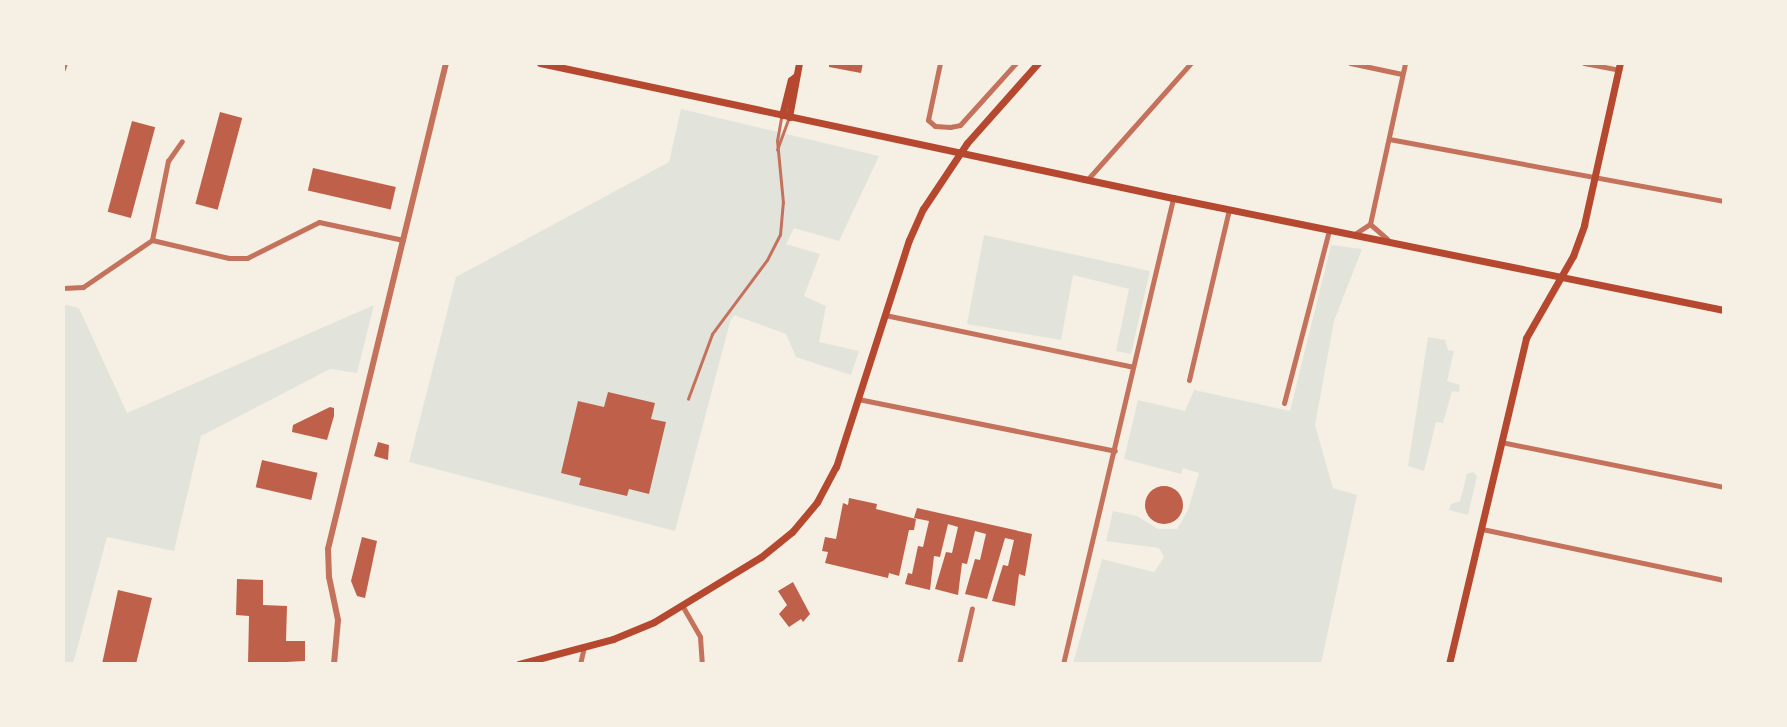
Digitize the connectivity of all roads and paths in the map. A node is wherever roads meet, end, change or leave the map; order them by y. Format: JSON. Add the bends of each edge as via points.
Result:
{"nodes":[{"id":1,"x":65,"y":63,"type":"edge"},
{"id":2,"x":446,"y":63,"type":"edge"},
{"id":3,"x":540,"y":63,"type":"edge"},
{"id":4,"x":799,"y":63,"type":"edge"},
{"id":5,"x":940,"y":63,"type":"edge"},
{"id":6,"x":1016,"y":63,"type":"edge"},
{"id":7,"x":1038,"y":63,"type":"edge"},
{"id":8,"x":1191,"y":63,"type":"edge"},
{"id":9,"x":1350,"y":63,"type":"edge"},
{"id":10,"x":1405,"y":63,"type":"edge"},
{"id":11,"x":1584,"y":63,"type":"edge"},
{"id":12,"x":1619,"y":66,"type":"edge"},
{"id":13,"x":63,"y":69,"type":"edge"},
{"id":14,"x":1402,"y":74,"type":"junction"},
{"id":15,"x":786,"y":116,"type":"junction"},
{"id":16,"x":1389,"y":139,"type":"junction"},
{"id":17,"x":182,"y":141,"type":"dead end"},
{"id":18,"x":777,"y":150,"type":"junction"},
{"id":19,"x":959,"y":153,"type":"junction"},
{"id":20,"x":1595,"y":176,"type":"junction"},
{"id":21,"x":1087,"y":180,"type":"junction"},
{"id":22,"x":1173,"y":198,"type":"junction"},
{"id":23,"x":1724,"y":201,"type":"edge"},
{"id":24,"x":1229,"y":210,"type":"junction"},
{"id":25,"x":1370,"y":224,"type":"junction"},
{"id":26,"x":1329,"y":230,"type":"junction"},
{"id":27,"x":1353,"y":235,"type":"junction"},
{"id":28,"x":152,"y":240,"type":"junction"},
{"id":29,"x":403,"y":240,"type":"junction"},
{"id":30,"x":1393,"y":243,"type":"junction"},
{"id":31,"x":1561,"y":277,"type":"junction"},
{"id":32,"x":63,"y":288,"type":"edge"},
{"id":33,"x":1724,"y":310,"type":"edge"},
{"id":34,"x":885,"y":315,"type":"junction"},
{"id":35,"x":1133,"y":367,"type":"junction"},
{"id":36,"x":1189,"y":380,"type":"dead end"},
{"id":37,"x":858,"y":398,"type":"junction"},
{"id":38,"x":688,"y":399,"type":"dead end"},
{"id":39,"x":1283,"y":403,"type":"dead end"},
{"id":40,"x":1501,"y":442,"type":"junction"},
{"id":41,"x":1115,"y":451,"type":"junction"},
{"id":42,"x":1724,"y":488,"type":"edge"},
{"id":43,"x":1482,"y":529,"type":"junction"},
{"id":44,"x":1724,"y":580,"type":"edge"},
{"id":45,"x":683,"y":607,"type":"junction"},
{"id":46,"x":972,"y":608,"type":"dead end"},
{"id":47,"x":584,"y":646,"type":"junction"},
{"id":48,"x":334,"y":664,"type":"edge"},
{"id":49,"x":519,"y":664,"type":"edge"},
{"id":50,"x":580,"y":664,"type":"edge"},
{"id":51,"x":702,"y":664,"type":"edge"},
{"id":52,"x":959,"y":664,"type":"edge"},
{"id":53,"x":1063,"y":664,"type":"edge"},
{"id":54,"x":1449,"y":664,"type":"edge"}],
"edges":[{"from":1,"to":13,"type":"street"},
{"from":2,"to":29,"type":"street"},
{"from":3,"to":15,"type":"main road"},
{"from":4,"to":15,"type":"main road","via":[[790,80]]},
{"from":5,"to":6,"type":"street","via":[[927,116],[930,124],[940,127],[960,124]]},
{"from":7,"to":19,"type":"main road"},
{"from":8,"to":21,"type":"street"},
{"from":9,"to":14,"type":"street"},
{"from":10,"to":14,"type":"street"},
{"from":11,"to":12,"type":"street"},
{"from":12,"to":20,"type":"main road"},
{"from":14,"to":16,"type":"street"},
{"from":15,"to":18,"type":"lane"},
{"from":15,"to":18,"type":"lane"},
{"from":15,"to":19,"type":"main road"},
{"from":16,"to":20,"type":"street"},
{"from":16,"to":25,"type":"street"},
{"from":17,"to":28,"type":"street","via":[[168,161]]},
{"from":18,"to":38,"type":"lane","via":[[783,203],[780,235],[712,334]]},
{"from":19,"to":21,"type":"main road"},
{"from":19,"to":34,"type":"main road","via":[[923,209]]},
{"from":20,"to":23,"type":"street"},
{"from":20,"to":31,"type":"main road","via":[[1584,225]]},
{"from":21,"to":22,"type":"main road"},
{"from":22,"to":24,"type":"main road"},
{"from":22,"to":35,"type":"street"},
{"from":24,"to":26,"type":"main road"},
{"from":24,"to":36,"type":"street"},
{"from":25,"to":27,"type":"street"},
{"from":25,"to":30,"type":"street"},
{"from":26,"to":27,"type":"main road"},
{"from":26,"to":39,"type":"street"},
{"from":27,"to":30,"type":"main road"},
{"from":28,"to":29,"type":"street","via":[[229,258],[247,258],[319,222]]},
{"from":28,"to":32,"type":"street","via":[[83,287]]},
{"from":29,"to":48,"type":"street","via":[[328,549],[328,577],[338,620]]},
{"from":30,"to":31,"type":"main road"},
{"from":31,"to":33,"type":"main road"},
{"from":31,"to":40,"type":"main road","via":[[1526,338]]},
{"from":34,"to":35,"type":"street"},
{"from":34,"to":37,"type":"main road"},
{"from":35,"to":41,"type":"street"},
{"from":37,"to":41,"type":"street"},
{"from":37,"to":45,"type":"main road","via":[[836,467],[792,532]]},
{"from":40,"to":42,"type":"street"},
{"from":40,"to":43,"type":"main road"},
{"from":41,"to":53,"type":"street"},
{"from":43,"to":44,"type":"street"},
{"from":43,"to":54,"type":"main road"},
{"from":45,"to":47,"type":"main road","via":[[613,639]]},
{"from":45,"to":51,"type":"street","via":[[700,637]]},
{"from":46,"to":52,"type":"street"},
{"from":47,"to":49,"type":"main road"},
{"from":47,"to":50,"type":"street"}]}
